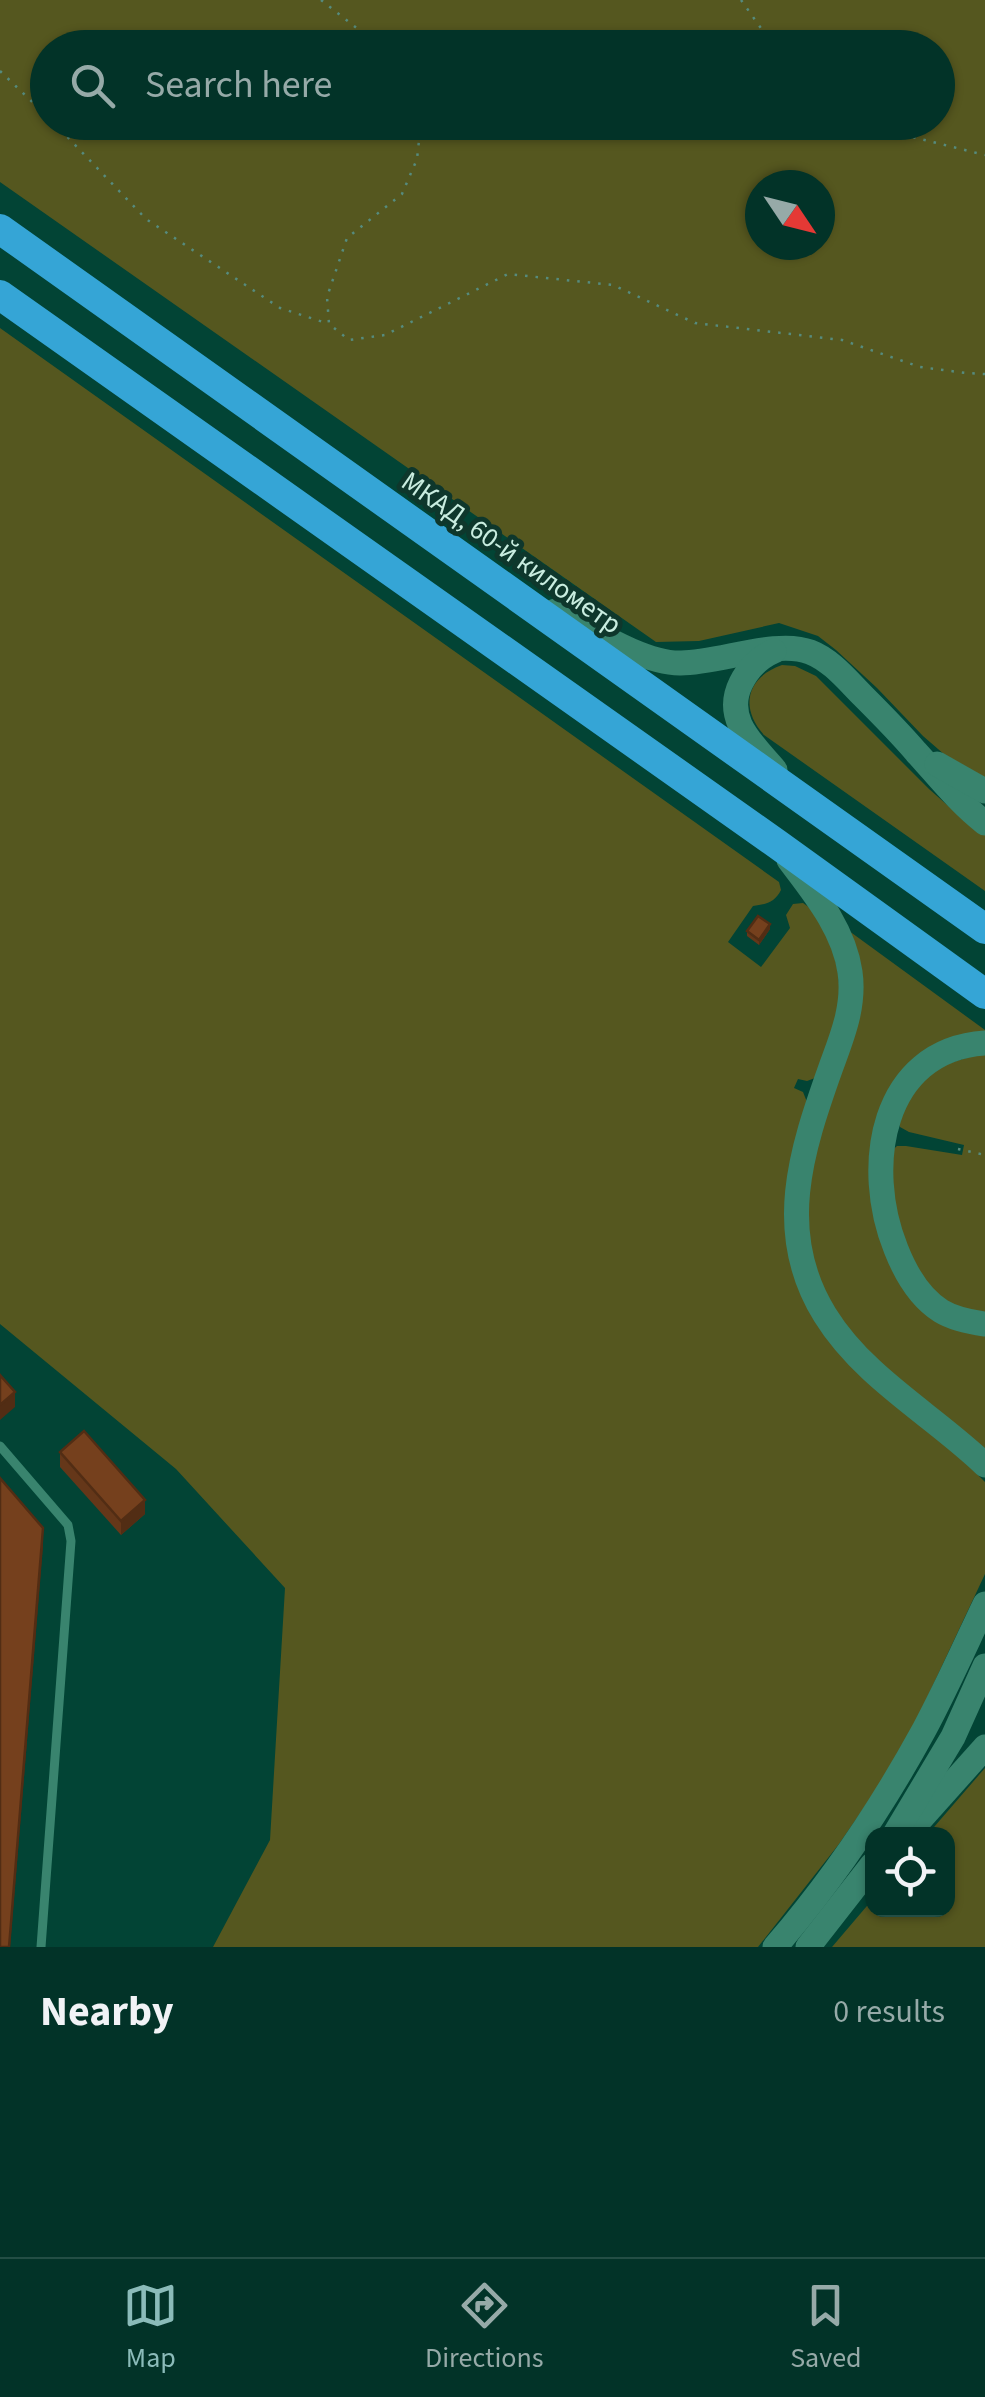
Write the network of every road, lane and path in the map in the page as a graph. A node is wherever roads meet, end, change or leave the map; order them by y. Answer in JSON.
{"nodes":[{"id":1,"x":321,"y":0,"type":"edge"},
{"id":2,"x":740,"y":0,"type":"edge"},
{"id":3,"x":359,"y":30,"type":"edge"},
{"id":4,"x":762,"y":30,"type":"edge"},
{"id":5,"x":0,"y":71,"type":"edge"},
{"id":6,"x":30,"y":100,"type":"edge"},
{"id":7,"x":70,"y":140,"type":"edge"},
{"id":8,"x":419,"y":140,"type":"edge"},
{"id":9,"x":925,"y":140,"type":"edge"},
{"id":10,"x":985,"y":155,"type":"edge"},
{"id":11,"x":0,"y":229,"type":"edge"},
{"id":12,"x":0,"y":295,"type":"edge"},
{"id":13,"x":329,"y":324,"type":"junction"},
{"id":14,"x":985,"y":374,"type":"edge"},
{"id":15,"x":498,"y":582,"type":"junction"},
{"id":16,"x":780,"y":648,"type":"junction"},
{"id":17,"x":909,"y":744,"type":"junction"},
{"id":18,"x":985,"y":790,"type":"edge"},
{"id":19,"x":795,"y":793,"type":"junction"},
{"id":20,"x":985,"y":823,"type":"edge"},
{"id":21,"x":777,"y":844,"type":"junction"},
{"id":22,"x":985,"y":929,"type":"edge"},
{"id":23,"x":985,"y":994,"type":"edge"},
{"id":24,"x":985,"y":1043,"type":"edge"},
{"id":25,"x":958,"y":1149,"type":"dead end"},
{"id":26,"x":985,"y":1155,"type":"edge"},
{"id":27,"x":985,"y":1324,"type":"edge"},
{"id":28,"x":0,"y":1446,"type":"edge"},
{"id":29,"x":985,"y":1465,"type":"edge"},
{"id":30,"x":985,"y":1604,"type":"edge"},
{"id":31,"x":985,"y":1666,"type":"edge"},
{"id":32,"x":985,"y":1747,"type":"edge"},
{"id":33,"x":899,"y":1827,"type":"edge"},
{"id":34,"x":912,"y":1827,"type":"edge"},
{"id":35,"x":865,"y":1877,"type":"edge"},
{"id":36,"x":41,"y":1947,"type":"edge"},
{"id":37,"x":774,"y":1947,"type":"edge"},
{"id":38,"x":808,"y":1947,"type":"edge"}],
"edges":[{"from":1,"to":3,"type":"path"},
{"from":2,"to":4,"type":"path"},
{"from":5,"to":6,"type":"path"},
{"from":7,"to":13,"type":"path"},
{"from":8,"to":13,"type":"path"},
{"from":9,"to":10,"type":"path"},
{"from":11,"to":15,"type":"highway","name":"МКАД, 60-й километр"},
{"from":12,"to":21,"type":"highway"},
{"from":13,"to":14,"type":"path"},
{"from":15,"to":16,"type":"main road"},
{"from":15,"to":19,"type":"highway","name":"МКАД, 60-й километр"},
{"from":16,"to":17,"type":"main road"},
{"from":16,"to":19,"type":"main road"},
{"from":17,"to":18,"type":"main road"},
{"from":17,"to":20,"type":"main road"},
{"from":19,"to":22,"type":"highway","name":"МКАД, 60-й километр"},
{"from":21,"to":23,"type":"highway"},
{"from":21,"to":29,"type":"main road"},
{"from":24,"to":27,"type":"main road"},
{"from":25,"to":26,"type":"path"},
{"from":28,"to":36,"type":"lane"},
{"from":30,"to":37,"type":"main road"},
{"from":31,"to":33,"type":"main road"},
{"from":32,"to":34,"type":"main road"},
{"from":35,"to":38,"type":"main road"}]}
